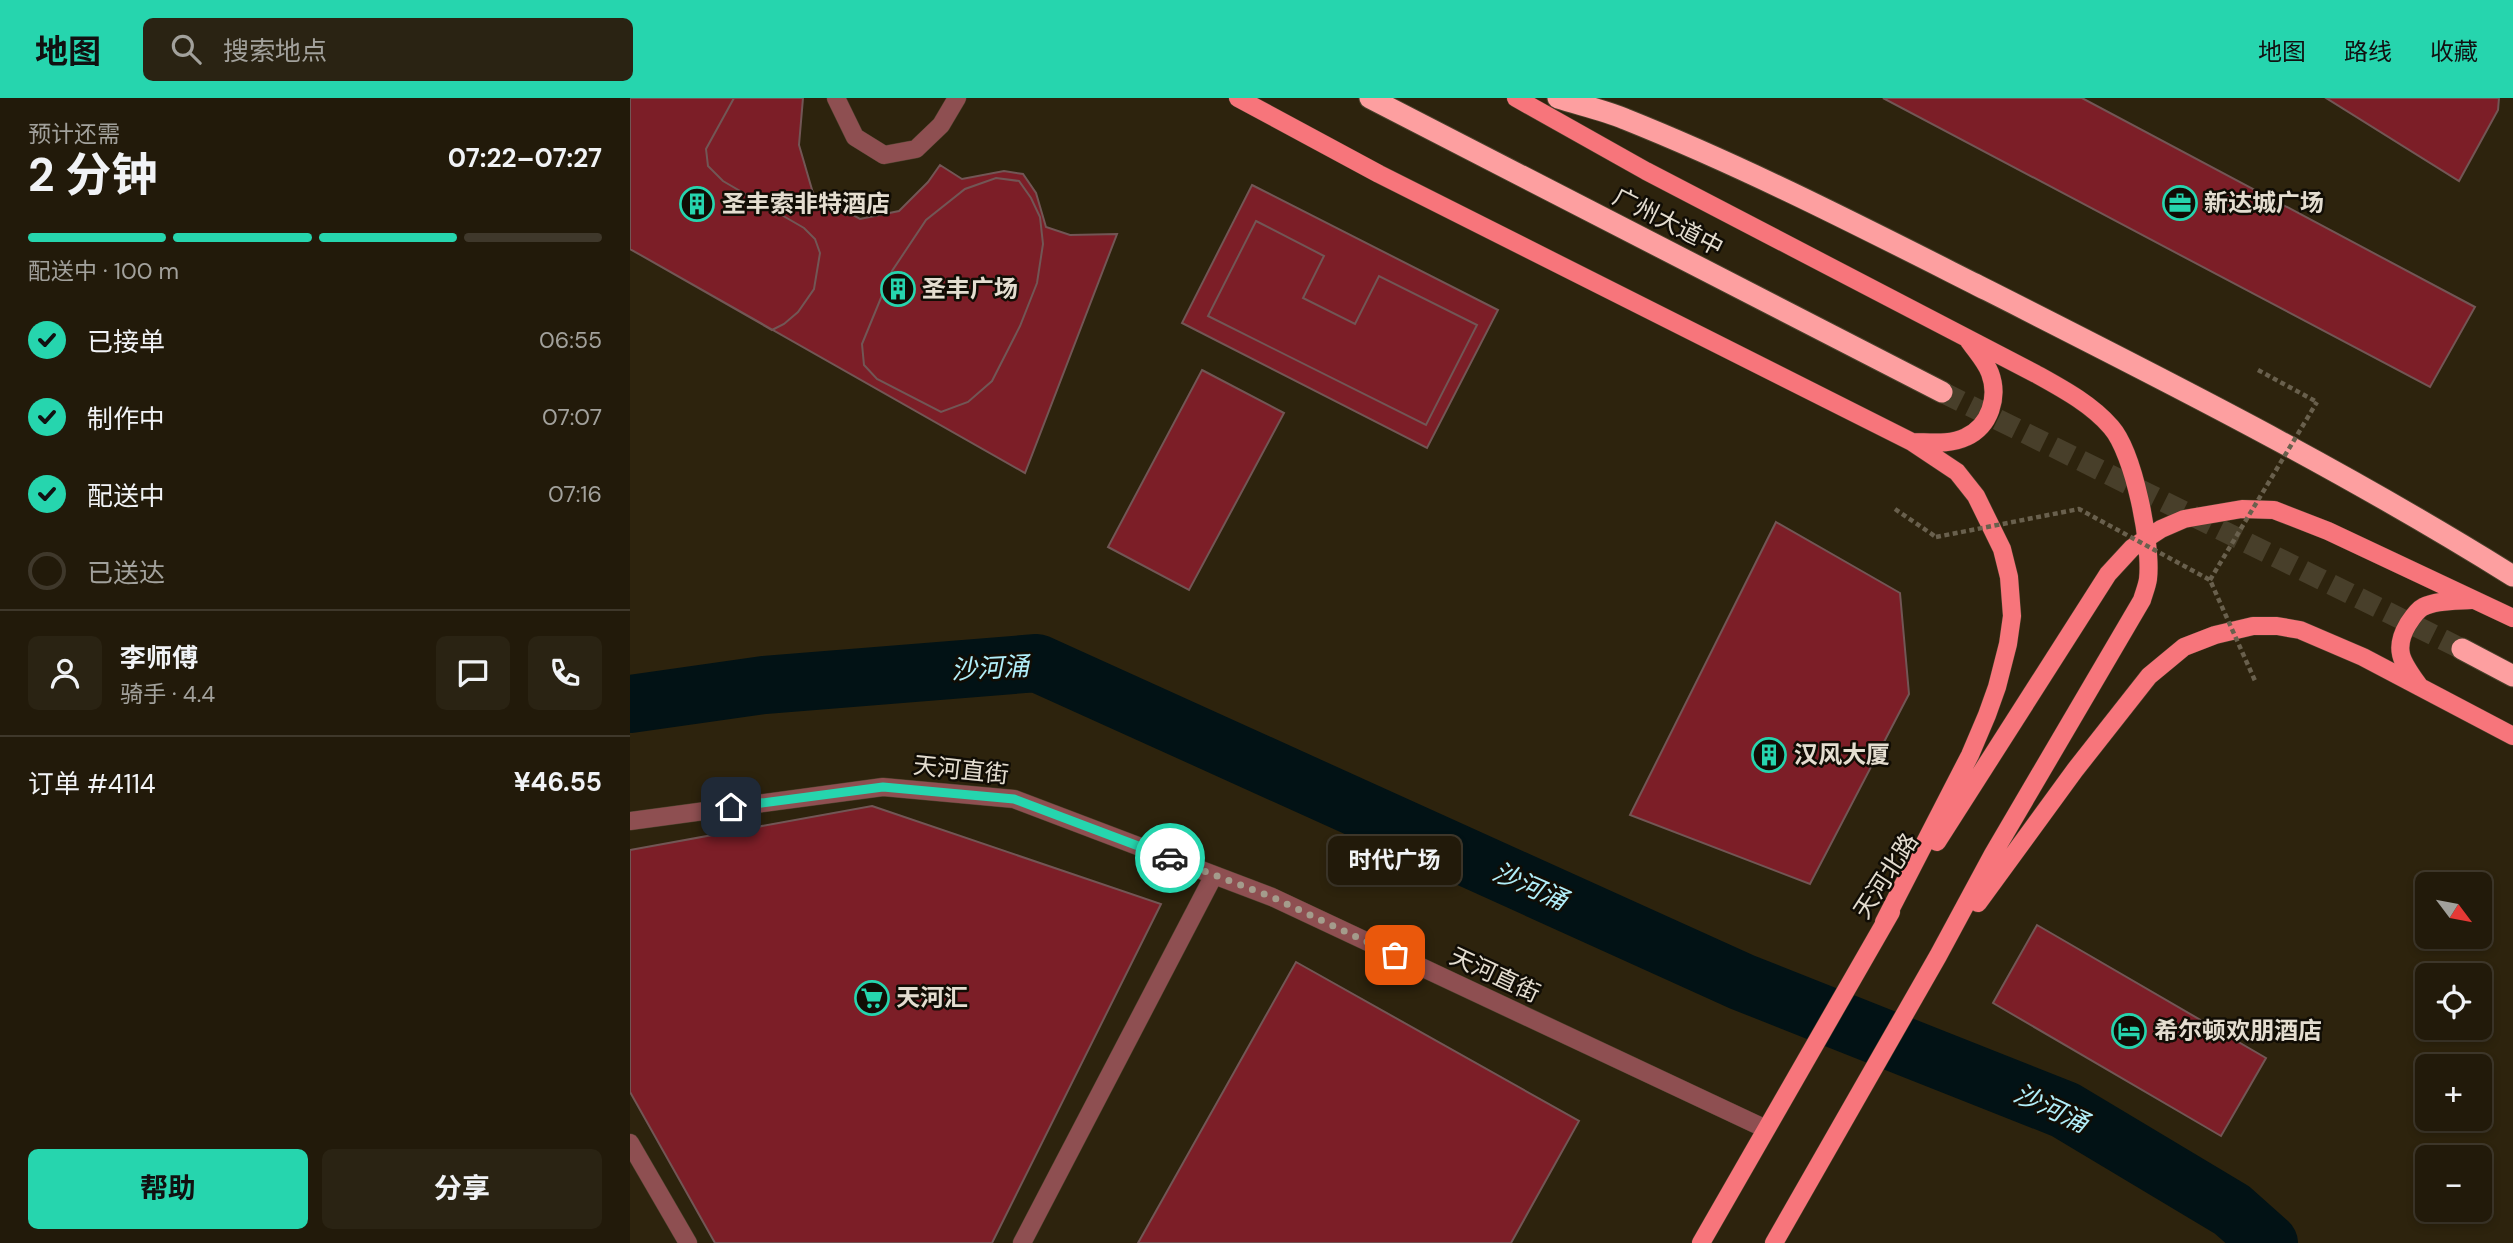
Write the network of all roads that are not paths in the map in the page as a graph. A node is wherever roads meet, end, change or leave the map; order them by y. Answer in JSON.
{"nodes":[{"id":1,"x":835,"y":98,"type":"edge"},
{"id":2,"x":957,"y":98,"type":"edge"},
{"id":3,"x":1238,"y":98,"type":"edge"},
{"id":4,"x":1370,"y":98,"type":"edge"},
{"id":5,"x":1516,"y":98,"type":"edge"},
{"id":6,"x":1558,"y":98,"type":"edge"},
{"id":7,"x":1967,"y":338,"type":"junction"},
{"id":8,"x":1942,"y":392,"type":"tunnel mouth"},
{"id":9,"x":1912,"y":442,"type":"junction"},
{"id":10,"x":2139,"y":543,"type":"junction"},
{"id":11,"x":2513,"y":576,"type":"edge"},
{"id":12,"x":2471,"y":600,"type":"junction"},
{"id":13,"x":2513,"y":618,"type":"edge"},
{"id":14,"x":2462,"y":649,"type":"tunnel mouth"},
{"id":15,"x":2513,"y":676,"type":"edge"},
{"id":16,"x":2421,"y":690,"type":"junction"},
{"id":17,"x":2513,"y":736,"type":"edge"},
{"id":18,"x":630,"y":821,"type":"edge"},
{"id":19,"x":1214,"y":875,"type":"junction"},
{"id":20,"x":1884,"y":922,"type":"junction"},
{"id":21,"x":1938,"y":956,"type":"junction"},
{"id":22,"x":1766,"y":1129,"type":"junction"},
{"id":23,"x":630,"y":1143,"type":"edge"},
{"id":24,"x":688,"y":1243,"type":"edge"},
{"id":25,"x":1022,"y":1243,"type":"edge"},
{"id":26,"x":1701,"y":1243,"type":"edge"},
{"id":27,"x":1774,"y":1243,"type":"edge"}],
"edges":[{"from":1,"to":2,"type":"street"},
{"from":3,"to":9,"type":"main road"},
{"from":4,"to":8,"type":"highway","name":"广州大道中"},
{"from":5,"to":7,"type":"main road"},
{"from":6,"to":11,"type":"highway"},
{"from":7,"to":9,"type":"main road"},
{"from":7,"to":10,"type":"main road"},
{"from":9,"to":20,"type":"main road"},
{"from":10,"to":12,"type":"main road"},
{"from":10,"to":20,"type":"main road","name":"天河北路"},
{"from":10,"to":21,"type":"main road"},
{"from":12,"to":13,"type":"main road"},
{"from":12,"to":16,"type":"main road"},
{"from":14,"to":15,"type":"highway"},
{"from":16,"to":17,"type":"main road"},
{"from":16,"to":21,"type":"main road"},
{"from":18,"to":19,"type":"street","name":"天河直街"},
{"from":19,"to":22,"type":"street","name":"天河直街"},
{"from":19,"to":25,"type":"street"},
{"from":20,"to":22,"type":"main road","name":"天河北路"},
{"from":21,"to":27,"type":"main road"},
{"from":22,"to":26,"type":"main road","name":"天河北路"},
{"from":23,"to":24,"type":"street"}]}
